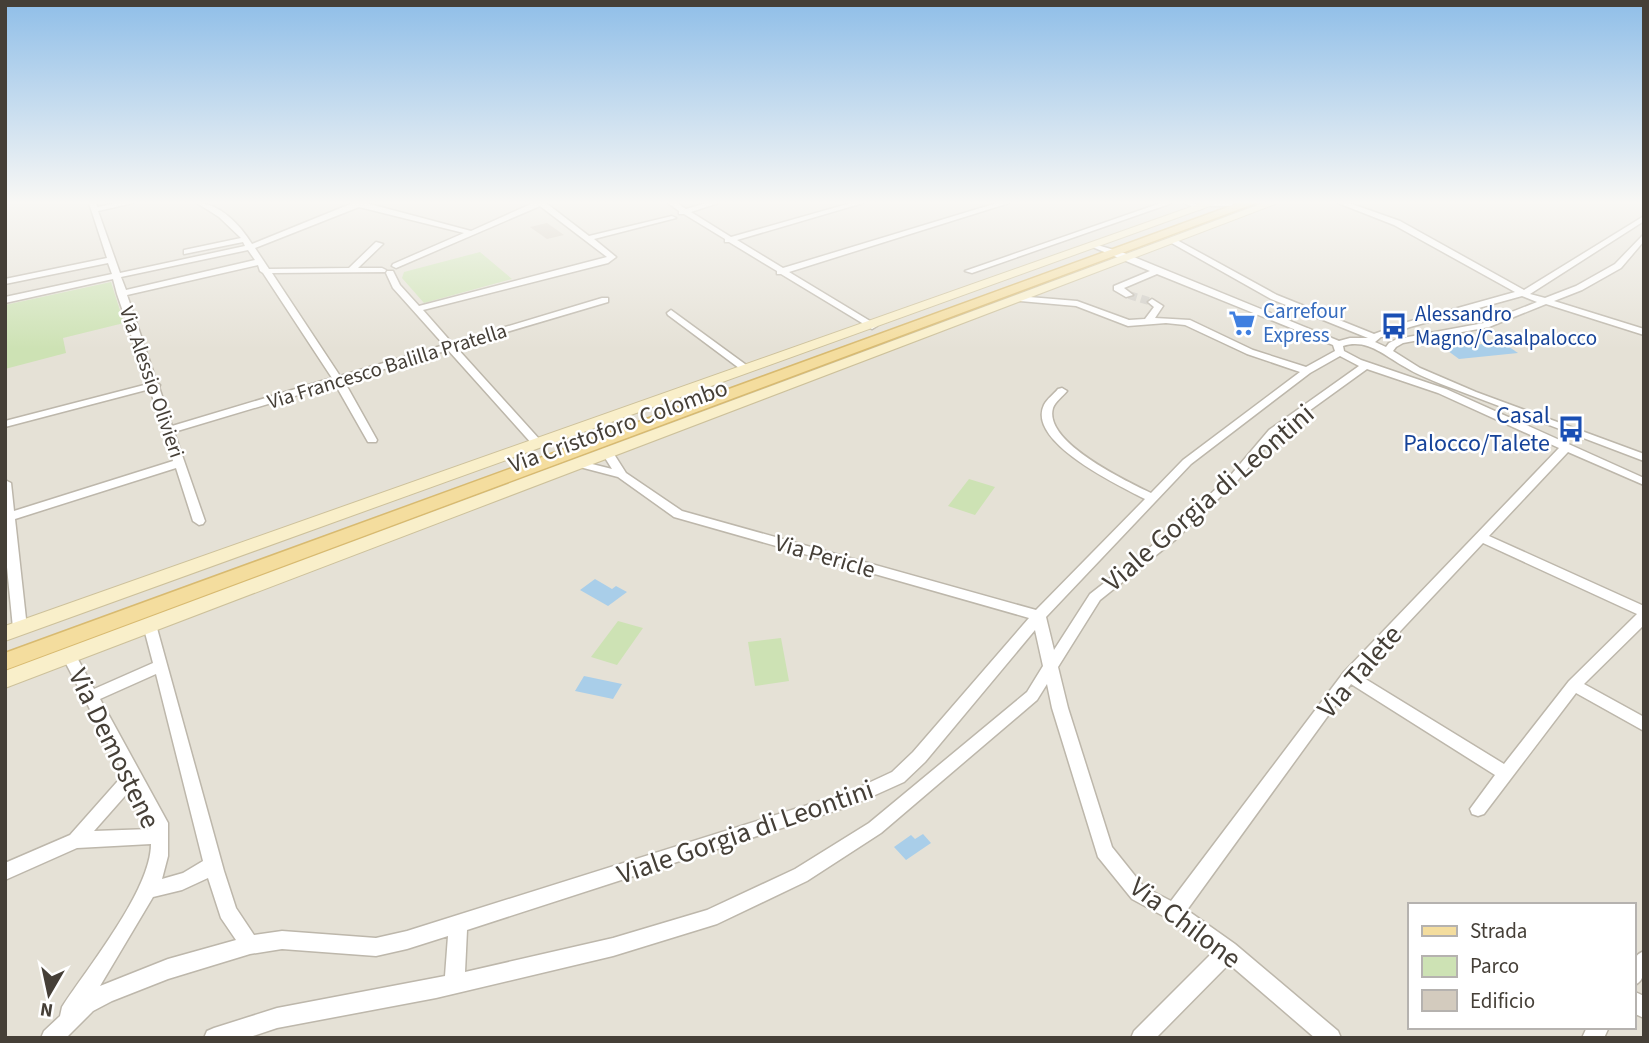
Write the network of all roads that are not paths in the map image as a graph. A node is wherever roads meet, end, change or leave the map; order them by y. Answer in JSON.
{"nodes":[{"id":1,"x":109,"y":252,"type":"edge"},
{"id":2,"x":201,"y":252,"type":"edge"},
{"id":3,"x":253,"y":252,"type":"edge"},
{"id":4,"x":371,"y":252,"type":"edge"},
{"id":5,"x":430,"y":252,"type":"edge"},
{"id":6,"x":608,"y":252,"type":"edge"},
{"id":7,"x":747,"y":252,"type":"edge"},
{"id":8,"x":847,"y":252,"type":"edge"},
{"id":9,"x":1026,"y":252,"type":"edge"},
{"id":10,"x":1117,"y":252,"type":"edge"},
{"id":11,"x":1118,"y":252,"type":"edge"},
{"id":12,"x":1120,"y":252,"type":"edge"},
{"id":13,"x":1191,"y":252,"type":"edge"},
{"id":14,"x":1448,"y":252,"type":"edge"},
{"id":15,"x":1591,"y":252,"type":"edge"},
{"id":16,"x":1631,"y":252,"type":"edge"},
{"id":17,"x":1114,"y":253,"type":"junction"},
{"id":18,"x":262,"y":266,"type":"junction"},
{"id":19,"x":981,"y":267,"type":"junction"},
{"id":20,"x":114,"y":268,"type":"junction"},
{"id":21,"x":351,"y":270,"type":"junction"},
{"id":22,"x":389,"y":270,"type":"junction"},
{"id":23,"x":1160,"y":270,"type":"junction"},
{"id":24,"x":969,"y":271,"type":"dead end"},
{"id":25,"x":780,"y":272,"type":"junction"},
{"id":26,"x":1003,"y":279,"type":"junction"},
{"id":27,"x":5,"y":282,"type":"edge"},
{"id":28,"x":121,"y":294,"type":"junction"},
{"id":29,"x":1524,"y":294,"type":"junction"},
{"id":30,"x":1129,"y":295,"type":"dead end"},
{"id":31,"x":1020,"y":298,"type":"junction"},
{"id":32,"x":5,"y":300,"type":"edge"},
{"id":33,"x":605,"y":300,"type":"dead end"},
{"id":34,"x":1152,"y":302,"type":"dead end"},
{"id":35,"x":1544,"y":302,"type":"junction"},
{"id":36,"x":418,"y":309,"type":"junction"},
{"id":37,"x":953,"y":313,"type":"junction"},
{"id":38,"x":981,"y":313,"type":"junction"},
{"id":39,"x":671,"y":317,"type":"dead end"},
{"id":40,"x":1148,"y":321,"type":"junction"},
{"id":41,"x":872,"y":326,"type":"junction"},
{"id":42,"x":1644,"y":332,"type":"edge"},
{"id":43,"x":1371,"y":340,"type":"junction"},
{"id":44,"x":454,"y":347,"type":"junction"},
{"id":45,"x":1340,"y":348,"type":"junction"},
{"id":46,"x":1394,"y":355,"type":"junction"},
{"id":47,"x":1371,"y":366,"type":"junction"},
{"id":48,"x":746,"y":369,"type":"junction"},
{"id":49,"x":1307,"y":372,"type":"junction"},
{"id":50,"x":338,"y":380,"type":"junction"},
{"id":51,"x":155,"y":385,"type":"junction"},
{"id":52,"x":1062,"y":391,"type":"dead end"},
{"id":53,"x":5,"y":424,"type":"edge"},
{"id":54,"x":169,"y":430,"type":"junction"},
{"id":55,"x":372,"y":440,"type":"dead end"},
{"id":56,"x":537,"y":443,"type":"junction"},
{"id":57,"x":1566,"y":447,"type":"junction"},
{"id":58,"x":608,"y":453,"type":"junction"},
{"id":59,"x":1644,"y":458,"type":"edge"},
{"id":60,"x":180,"y":463,"type":"junction"},
{"id":61,"x":580,"y":464,"type":"junction"},
{"id":62,"x":622,"y":475,"type":"junction"},
{"id":63,"x":5,"y":482,"type":"edge"},
{"id":64,"x":1644,"y":482,"type":"edge"},
{"id":65,"x":1152,"y":498,"type":"junction"},
{"id":66,"x":9,"y":517,"type":"junction"},
{"id":67,"x":199,"y":521,"type":"dead end"},
{"id":68,"x":1481,"y":537,"type":"junction"},
{"id":69,"x":1644,"y":614,"type":"edge"},
{"id":70,"x":1039,"y":615,"type":"junction"},
{"id":71,"x":150,"y":625,"type":"junction"},
{"id":72,"x":13,"y":631,"type":"edge"},
{"id":73,"x":5,"y":649,"type":"edge"},
{"id":74,"x":69,"y":656,"type":"junction"},
{"id":75,"x":5,"y":662,"type":"edge"},
{"id":76,"x":160,"y":665,"type":"junction"},
{"id":77,"x":1052,"y":666,"type":"junction"},
{"id":78,"x":1349,"y":676,"type":"junction"},
{"id":79,"x":5,"y":680,"type":"edge"},
{"id":80,"x":1574,"y":685,"type":"junction"},
{"id":81,"x":92,"y":697,"type":"junction"},
{"id":82,"x":1644,"y":726,"type":"edge"},
{"id":83,"x":1505,"y":773,"type":"junction"},
{"id":84,"x":133,"y":775,"type":"junction"},
{"id":85,"x":1478,"y":809,"type":"dead end"},
{"id":86,"x":159,"y":836,"type":"junction"},
{"id":87,"x":76,"y":840,"type":"junction"},
{"id":88,"x":213,"y":864,"type":"junction"},
{"id":89,"x":5,"y":872,"type":"edge"},
{"id":90,"x":147,"y":890,"type":"junction"},
{"id":91,"x":1174,"y":912,"type":"junction"},
{"id":92,"x":458,"y":922,"type":"junction"},
{"id":93,"x":250,"y":945,"type":"junction"},
{"id":94,"x":1228,"y":951,"type":"junction"},
{"id":95,"x":454,"y":984,"type":"junction"},
{"id":96,"x":62,"y":1023,"type":"junction"},
{"id":97,"x":51,"y":1038,"type":"edge"},
{"id":98,"x":214,"y":1038,"type":"edge"},
{"id":99,"x":1141,"y":1038,"type":"edge"},
{"id":100,"x":1331,"y":1038,"type":"edge"}],
"edges":[{"from":1,"to":20,"type":"street","name":"Via Alessio Olivieri"},
{"from":2,"to":20,"type":"street"},
{"from":3,"to":18,"type":"street"},
{"from":4,"to":21,"type":"street"},
{"from":5,"to":22,"type":"street"},
{"from":6,"to":36,"type":"street"},
{"from":7,"to":25,"type":"street"},
{"from":8,"to":25,"type":"street"},
{"from":9,"to":19,"type":"street"},
{"from":10,"to":17,"type":"main road","name":"Via Cristoforo Colombo"},
{"from":11,"to":17,"type":"main road","name":"Via Cristoforo Colombo"},
{"from":12,"to":17,"type":"street","name":"Via Cristoforo Colombo"},
{"from":13,"to":43,"type":"street"},
{"from":14,"to":29,"type":"street"},
{"from":15,"to":29,"type":"street"},
{"from":16,"to":35,"type":"street"},
{"from":17,"to":23,"type":"street"},
{"from":17,"to":26,"type":"street","name":"Via Cristoforo Colombo"},
{"from":17,"to":31,"type":"street","name":"Via Cristoforo Colombo"},
{"from":17,"to":37,"type":"main road","name":"Via Cristoforo Colombo"},
{"from":17,"to":73,"type":"main road","name":"Via Cristoforo Colombo"},
{"from":18,"to":21,"type":"street"},
{"from":18,"to":28,"type":"street"},
{"from":18,"to":50,"type":"street"},
{"from":19,"to":24,"type":"street"},
{"from":19,"to":26,"type":"street"},
{"from":20,"to":27,"type":"street"},
{"from":20,"to":28,"type":"street","name":"Via Alessio Olivieri"},
{"from":20,"to":32,"type":"street"},
{"from":21,"to":22,"type":"street"},
{"from":22,"to":36,"type":"street"},
{"from":23,"to":30,"type":"street"},
{"from":23,"to":45,"type":"street"},
{"from":25,"to":41,"type":"street"},
{"from":26,"to":41,"type":"street","name":"Via Cristoforo Colombo"},
{"from":28,"to":51,"type":"street","name":"Via Alessio Olivieri"},
{"from":29,"to":35,"type":"street"},
{"from":29,"to":43,"type":"street"},
{"from":31,"to":38,"type":"street","name":"Via Cristoforo Colombo"},
{"from":31,"to":40,"type":"street"},
{"from":33,"to":44,"type":"street","name":"Via Francesco Balilla Pratella"},
{"from":34,"to":40,"type":"street"},
{"from":35,"to":42,"type":"street"},
{"from":35,"to":46,"type":"street"},
{"from":36,"to":44,"type":"street"},
{"from":37,"to":38,"type":"street","name":"Via Cristoforo Colombo"},
{"from":37,"to":75,"type":"main road","name":"Via Cristoforo Colombo"},
{"from":38,"to":58,"type":"street","name":"Via Cristoforo Colombo"},
{"from":39,"to":48,"type":"street"},
{"from":40,"to":49,"type":"street"},
{"from":41,"to":48,"type":"street","name":"Via Cristoforo Colombo"},
{"from":43,"to":45,"type":"street"},
{"from":43,"to":46,"type":"street"},
{"from":44,"to":50,"type":"street","name":"Via Francesco Balilla Pratella"},
{"from":44,"to":56,"type":"street"},
{"from":45,"to":47,"type":"street"},
{"from":45,"to":49,"type":"street","name":"Viale Gorgia di Leontini"},
{"from":46,"to":47,"type":"street"},
{"from":46,"to":59,"type":"street"},
{"from":47,"to":57,"type":"street"},
{"from":47,"to":77,"type":"street","name":"Viale Gorgia di Leontini"},
{"from":48,"to":56,"type":"street","name":"Via Cristoforo Colombo"},
{"from":49,"to":65,"type":"street","name":"Viale Gorgia di Leontini"},
{"from":50,"to":54,"type":"street","name":"Via Francesco Balilla Pratella"},
{"from":50,"to":55,"type":"street"},
{"from":51,"to":53,"type":"street"},
{"from":51,"to":54,"type":"street","name":"Via Alessio Olivieri"},
{"from":52,"to":65,"type":"street"},
{"from":54,"to":60,"type":"street","name":"Via Alessio Olivieri"},
{"from":56,"to":72,"type":"street","name":"Via Cristoforo Colombo"},
{"from":57,"to":64,"type":"street"},
{"from":57,"to":68,"type":"street","name":"Via Talete"},
{"from":58,"to":61,"type":"street","name":"Via Cristoforo Colombo"},
{"from":58,"to":62,"type":"street","name":"Via Pericle"},
{"from":60,"to":66,"type":"street"},
{"from":60,"to":67,"type":"street","name":"Via Alessio Olivieri"},
{"from":61,"to":62,"type":"street","name":"Via Pericle"},
{"from":61,"to":71,"type":"street","name":"Via Cristoforo Colombo"},
{"from":62,"to":70,"type":"street","name":"Via Pericle"},
{"from":63,"to":66,"type":"street"},
{"from":65,"to":70,"type":"street","name":"Viale Gorgia di Leontini"},
{"from":66,"to":72,"type":"street"},
{"from":68,"to":69,"type":"street"},
{"from":68,"to":78,"type":"street","name":"Via Talete"},
{"from":69,"to":80,"type":"street"},
{"from":70,"to":77,"type":"street","name":"Via Chilone"},
{"from":70,"to":92,"type":"street","name":"Viale Gorgia di Leontini"},
{"from":71,"to":74,"type":"street","name":"Via Cristoforo Colombo"},
{"from":71,"to":76,"type":"street","name":"Via Demostene"},
{"from":74,"to":79,"type":"street","name":"Via Cristoforo Colombo"},
{"from":74,"to":81,"type":"street","name":"Via Demostene"},
{"from":76,"to":81,"type":"street"},
{"from":76,"to":88,"type":"street","name":"Via Demostene"},
{"from":77,"to":91,"type":"street","name":"Via Chilone"},
{"from":77,"to":95,"type":"street","name":"Viale Gorgia di Leontini"},
{"from":78,"to":83,"type":"street"},
{"from":78,"to":91,"type":"street","name":"Via Talete"},
{"from":80,"to":82,"type":"street"},
{"from":80,"to":83,"type":"street"},
{"from":81,"to":84,"type":"street","name":"Via Demostene"},
{"from":83,"to":85,"type":"street"},
{"from":84,"to":86,"type":"street","name":"Via Demostene"},
{"from":84,"to":87,"type":"street"},
{"from":86,"to":87,"type":"street"},
{"from":86,"to":90,"type":"street","name":"Via Demostene"},
{"from":87,"to":89,"type":"street"},
{"from":88,"to":90,"type":"street"},
{"from":88,"to":93,"type":"street","name":"Via Demostene"},
{"from":90,"to":96,"type":"street","name":"Via Demostene"},
{"from":91,"to":94,"type":"street","name":"Via Chilone"},
{"from":92,"to":93,"type":"street","name":"Viale Gorgia di Leontini"},
{"from":92,"to":95,"type":"street"},
{"from":93,"to":96,"type":"street","name":"Viale Gorgia di Leontini"},
{"from":94,"to":99,"type":"street"},
{"from":94,"to":100,"type":"street","name":"Via Chilone"},
{"from":95,"to":98,"type":"street","name":"Viale Gorgia di Leontini"},
{"from":96,"to":97,"type":"street","name":"Viale Gorgia di Leontini"}]}
